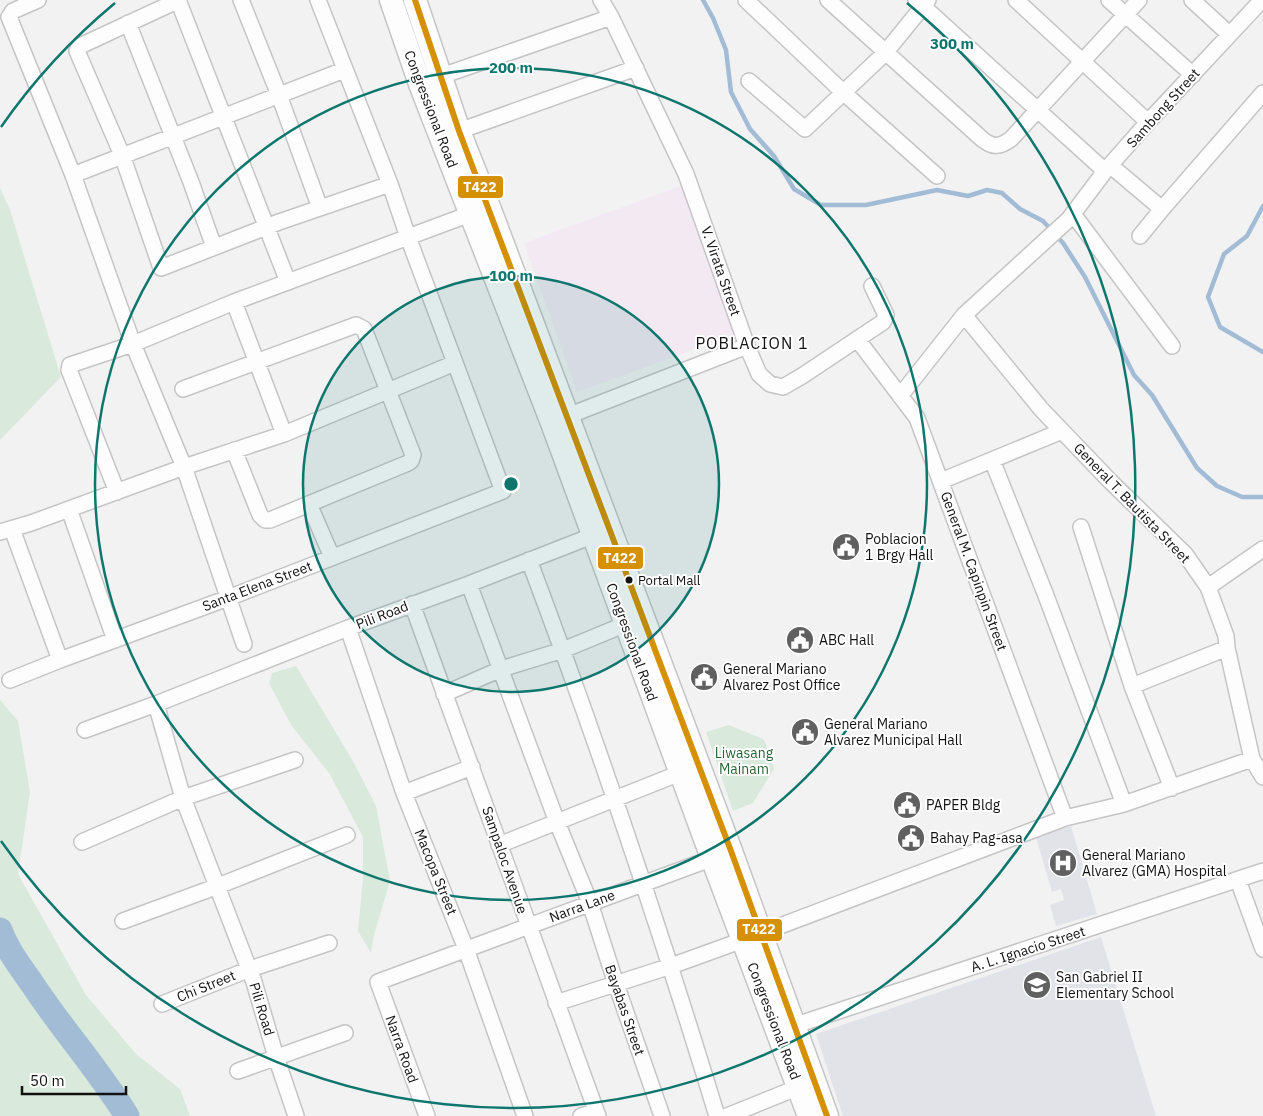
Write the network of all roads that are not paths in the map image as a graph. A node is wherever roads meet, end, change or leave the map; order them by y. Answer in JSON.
{"nodes":[{"id":1,"x":38,"y":0,"type":"edge"},
{"id":2,"x":179,"y":0,"type":"edge"},
{"id":3,"x":240,"y":0,"type":"edge"},
{"id":4,"x":318,"y":0,"type":"edge"},
{"id":5,"x":391,"y":0,"type":"edge"},
{"id":6,"x":415,"y":0,"type":"edge"},
{"id":7,"x":601,"y":0,"type":"edge"},
{"id":8,"x":746,"y":0,"type":"edge"},
{"id":9,"x":828,"y":0,"type":"edge"},
{"id":10,"x":1016,"y":0,"type":"edge"},
{"id":11,"x":1109,"y":0,"type":"edge"},
{"id":12,"x":1139,"y":0,"type":"edge"},
{"id":13,"x":1192,"y":0,"type":"edge"},
{"id":14,"x":1262,"y":0,"type":"edge"},
{"id":15,"x":922,"y":2,"type":"edge"},
{"id":16,"x":1126,"y":15,"type":"junction"},
{"id":17,"x":611,"y":16,"type":"junction"},
{"id":18,"x":128,"y":23,"type":"junction"},
{"id":19,"x":1230,"y":34,"type":"junction"},
{"id":20,"x":884,"y":53,"type":"junction"},
{"id":21,"x":1084,"y":62,"type":"junction"},
{"id":22,"x":636,"y":68,"type":"junction"},
{"id":23,"x":344,"y":70,"type":"junction"},
{"id":24,"x":1193,"y":75,"type":"junction"},
{"id":25,"x":431,"y":80,"type":"junction"},
{"id":26,"x":749,"y":81,"type":"dead end"},
{"id":27,"x":1263,"y":92,"type":"edge"},
{"id":28,"x":844,"y":93,"type":"junction"},
{"id":29,"x":279,"y":95,"type":"junction"},
{"id":30,"x":1038,"y":110,"type":"junction"},
{"id":31,"x":224,"y":116,"type":"junction"},
{"id":32,"x":1148,"y":122,"type":"junction"},
{"id":33,"x":459,"y":131,"type":"junction"},
{"id":34,"x":172,"y":136,"type":"junction"},
{"id":35,"x":122,"y":155,"type":"junction"},
{"id":36,"x":1108,"y":168,"type":"junction"},
{"id":37,"x":73,"y":174,"type":"junction"},
{"id":38,"x":937,"y":176,"type":"dead end"},
{"id":39,"x":390,"y":184,"type":"junction"},
{"id":40,"x":320,"y":208,"type":"junction"},
{"id":41,"x":1162,"y":208,"type":"junction"},
{"id":42,"x":480,"y":210,"type":"junction"},
{"id":43,"x":1071,"y":217,"type":"junction"},
{"id":44,"x":266,"y":227,"type":"junction"},
{"id":45,"x":1140,"y":236,"type":"dead end"},
{"id":46,"x":408,"y":237,"type":"junction"},
{"id":47,"x":214,"y":247,"type":"junction"},
{"id":48,"x":288,"y":282,"type":"junction"},
{"id":49,"x":872,"y":286,"type":"dead end"},
{"id":50,"x":234,"y":302,"type":"junction"},
{"id":51,"x":964,"y":315,"type":"junction"},
{"id":52,"x":856,"y":339,"type":"junction"},
{"id":53,"x":133,"y":344,"type":"junction"},
{"id":54,"x":747,"y":346,"type":"junction"},
{"id":55,"x":1172,"y":346,"type":"dead end"},
{"id":56,"x":257,"y":362,"type":"junction"},
{"id":57,"x":455,"y":363,"type":"junction"},
{"id":58,"x":183,"y":389,"type":"dead end"},
{"id":59,"x":388,"y":391,"type":"junction"},
{"id":60,"x":900,"y":396,"type":"junction"},
{"id":61,"x":560,"y":419,"type":"junction"},
{"id":62,"x":1062,"y":431,"type":"junction"},
{"id":63,"x":284,"y":434,"type":"junction"},
{"id":64,"x":234,"y":450,"type":"junction"},
{"id":65,"x":992,"y":460,"type":"junction"},
{"id":66,"x":184,"y":467,"type":"junction"},
{"id":67,"x":941,"y":480,"type":"junction"},
{"id":68,"x":117,"y":492,"type":"junction"},
{"id":69,"x":309,"y":504,"type":"junction"},
{"id":70,"x":69,"y":509,"type":"junction"},
{"id":71,"x":1080,"y":527,"type":"dead end"},
{"id":72,"x":6,"y":530,"type":"edge"},
{"id":73,"x":601,"y":532,"type":"junction"},
{"id":74,"x":1263,"y":549,"type":"edge"},
{"id":75,"x":332,"y":558,"type":"junction"},
{"id":76,"x":529,"y":560,"type":"junction"},
{"id":77,"x":469,"y":584,"type":"junction"},
{"id":78,"x":1208,"y":587,"type":"junction"},
{"id":79,"x":228,"y":598,"type":"junction"},
{"id":80,"x":412,"y":604,"type":"junction"},
{"id":81,"x":626,"y":624,"type":"junction"},
{"id":82,"x":348,"y":628,"type":"junction"},
{"id":83,"x":115,"y":640,"type":"junction"},
{"id":84,"x":244,"y":644,"type":"dead end"},
{"id":85,"x":1227,"y":648,"type":"junction"},
{"id":86,"x":563,"y":650,"type":"junction"},
{"id":87,"x":60,"y":660,"type":"junction"},
{"id":88,"x":501,"y":670,"type":"junction"},
{"id":89,"x":654,"y":673,"type":"junction"},
{"id":90,"x":10,"y":680,"type":"dead end"},
{"id":91,"x":1132,"y":686,"type":"junction"},
{"id":92,"x":444,"y":694,"type":"junction"},
{"id":93,"x":156,"y":704,"type":"junction"},
{"id":94,"x":85,"y":730,"type":"dead end"},
{"id":95,"x":1252,"y":759,"type":"junction"},
{"id":96,"x":295,"y":760,"type":"dead end"},
{"id":97,"x":472,"y":767,"type":"junction"},
{"id":98,"x":680,"y":772,"type":"junction"},
{"id":99,"x":1263,"y":776,"type":"edge"},
{"id":100,"x":1172,"y":788,"type":"junction"},
{"id":101,"x":404,"y":792,"type":"junction"},
{"id":102,"x":183,"y":798,"type":"junction"},
{"id":103,"x":614,"y":799,"type":"junction"},
{"id":104,"x":1124,"y":804,"type":"junction"},
{"id":105,"x":1064,"y":818,"type":"junction"},
{"id":106,"x":557,"y":822,"type":"junction"},
{"id":107,"x":347,"y":835,"type":"dead end"},
{"id":108,"x":82,"y":842,"type":"dead end"},
{"id":109,"x":499,"y":845,"type":"junction"},
{"id":110,"x":721,"y":854,"type":"junction"},
{"id":111,"x":1263,"y":871,"type":"edge"},
{"id":112,"x":1238,"y":880,"type":"junction"},
{"id":113,"x":643,"y":884,"type":"junction"},
{"id":114,"x":218,"y":886,"type":"junction"},
{"id":115,"x":590,"y":903,"type":"junction"},
{"id":116,"x":123,"y":921,"type":"dead end"},
{"id":117,"x":528,"y":926,"type":"junction"},
{"id":118,"x":751,"y":936,"type":"junction"},
{"id":119,"x":329,"y":943,"type":"dead end"},
{"id":120,"x":466,"y":949,"type":"junction"},
{"id":121,"x":1263,"y":949,"type":"edge"},
{"id":122,"x":671,"y":966,"type":"junction"},
{"id":123,"x":250,"y":969,"type":"junction"},
{"id":124,"x":378,"y":982,"type":"joint"},
{"id":125,"x":616,"y":984,"type":"junction"},
{"id":126,"x":556,"y":1003,"type":"junction"},
{"id":127,"x":162,"y":1004,"type":"dead end"},
{"id":128,"x":786,"y":1029,"type":"junction"},
{"id":129,"x":345,"y":1033,"type":"dead end"},
{"id":130,"x":276,"y":1057,"type":"junction"},
{"id":131,"x":238,"y":1071,"type":"dead end"},
{"id":132,"x":799,"y":1087,"type":"junction"},
{"id":133,"x":597,"y":1114,"type":"edge"},
{"id":134,"x":296,"y":1116,"type":"edge"},
{"id":135,"x":427,"y":1116,"type":"edge"},
{"id":136,"x":525,"y":1116,"type":"edge"},
{"id":137,"x":581,"y":1116,"type":"edge"},
{"id":138,"x":662,"y":1116,"type":"edge"},
{"id":139,"x":717,"y":1116,"type":"edge"},
{"id":140,"x":726,"y":1116,"type":"edge"},
{"id":141,"x":809,"y":1116,"type":"edge"},
{"id":142,"x":827,"y":1116,"type":"edge"}],
"edges":[{"from":1,"to":37,"type":"street"},
{"from":2,"to":18,"type":"street"},
{"from":2,"to":31,"type":"street"},
{"from":3,"to":29,"type":"street"},
{"from":4,"to":23,"type":"street"},
{"from":5,"to":25,"type":"main road","name":"Congressional Road"},
{"from":6,"to":25,"type":"main road","name":"Congressional Road"},
{"from":7,"to":17,"type":"street","name":"V. Virata Street"},
{"from":8,"to":28,"type":"street"},
{"from":9,"to":20,"type":"street"},
{"from":10,"to":21,"type":"street"},
{"from":11,"to":16,"type":"street"},
{"from":12,"to":16,"type":"street"},
{"from":13,"to":19,"type":"street"},
{"from":14,"to":19,"type":"street","name":"Sambong Street"},
{"from":15,"to":20,"type":"street"},
{"from":15,"to":30,"type":"street"},
{"from":16,"to":21,"type":"street"},
{"from":16,"to":24,"type":"street"},
{"from":17,"to":22,"type":"street","name":"V. Virata Street"},
{"from":17,"to":25,"type":"street"},
{"from":18,"to":34,"type":"street"},
{"from":18,"to":35,"type":"street"},
{"from":19,"to":24,"type":"street","name":"Sambong Street"},
{"from":20,"to":28,"type":"street"},
{"from":20,"to":30,"type":"street"},
{"from":21,"to":30,"type":"street"},
{"from":21,"to":32,"type":"street"},
{"from":22,"to":33,"type":"street"},
{"from":22,"to":54,"type":"street","name":"V. Virata Street"},
{"from":23,"to":29,"type":"street"},
{"from":23,"to":39,"type":"street"},
{"from":24,"to":32,"type":"street","name":"Sambong Street"},
{"from":25,"to":33,"type":"main road","name":"Congressional Road"},
{"from":25,"to":42,"type":"main road","name":"Congressional Road"},
{"from":26,"to":28,"type":"street"},
{"from":27,"to":41,"type":"street"},
{"from":28,"to":38,"type":"street"},
{"from":29,"to":31,"type":"street"},
{"from":29,"to":40,"type":"street"},
{"from":30,"to":36,"type":"street"},
{"from":31,"to":34,"type":"street"},
{"from":31,"to":44,"type":"street"},
{"from":32,"to":36,"type":"street","name":"Sambong Street"},
{"from":33,"to":42,"type":"main road","name":"Congressional Road"},
{"from":34,"to":35,"type":"street"},
{"from":34,"to":47,"type":"street"},
{"from":35,"to":37,"type":"street"},
{"from":35,"to":47,"type":"street"},
{"from":36,"to":41,"type":"street"},
{"from":36,"to":43,"type":"street","name":"Sambong Street"},
{"from":37,"to":53,"type":"street"},
{"from":39,"to":40,"type":"street"},
{"from":39,"to":46,"type":"street"},
{"from":40,"to":44,"type":"street"},
{"from":41,"to":45,"type":"street"},
{"from":42,"to":46,"type":"street"},
{"from":42,"to":61,"type":"main road","name":"Congressional Road"},
{"from":43,"to":51,"type":"street","name":"Sambong Street"},
{"from":43,"to":55,"type":"street"},
{"from":44,"to":47,"type":"street"},
{"from":44,"to":48,"type":"street"},
{"from":46,"to":48,"type":"street"},
{"from":46,"to":57,"type":"street"},
{"from":48,"to":50,"type":"street"},
{"from":49,"to":52,"type":"street","name":"V. Virata Street"},
{"from":50,"to":53,"type":"street"},
{"from":50,"to":56,"type":"street"},
{"from":51,"to":60,"type":"street","name":"Sambong Street"},
{"from":51,"to":62,"type":"street","name":"General T. Bautista Street"},
{"from":52,"to":54,"type":"street","name":"V. Virata Street"},
{"from":52,"to":60,"type":"street","name":"General M. Capinpin Street"},
{"from":53,"to":66,"type":"street"},
{"from":53,"to":68,"type":"street"},
{"from":54,"to":61,"type":"street"},
{"from":56,"to":58,"type":"street"},
{"from":56,"to":59,"type":"street"},
{"from":56,"to":63,"type":"street"},
{"from":57,"to":59,"type":"street"},
{"from":57,"to":75,"type":"street","name":"Santa Elena Street"},
{"from":59,"to":63,"type":"street"},
{"from":59,"to":69,"type":"street"},
{"from":60,"to":67,"type":"street","name":"General M. Capinpin Street"},
{"from":61,"to":73,"type":"main road","name":"Congressional Road"},
{"from":62,"to":65,"type":"street"},
{"from":62,"to":78,"type":"street","name":"General T. Bautista Street"},
{"from":63,"to":64,"type":"street"},
{"from":64,"to":66,"type":"street"},
{"from":64,"to":69,"type":"street"},
{"from":65,"to":67,"type":"street"},
{"from":65,"to":104,"type":"street"},
{"from":66,"to":68,"type":"street"},
{"from":66,"to":79,"type":"street"},
{"from":67,"to":105,"type":"street","name":"General M. Capinpin Street"},
{"from":68,"to":70,"type":"street"},
{"from":69,"to":75,"type":"street"},
{"from":70,"to":72,"type":"street"},
{"from":70,"to":83,"type":"street"},
{"from":71,"to":91,"type":"street"},
{"from":72,"to":87,"type":"street"},
{"from":73,"to":76,"type":"street","name":"Pili Road"},
{"from":73,"to":81,"type":"main road","name":"Congressional Road"},
{"from":73,"to":89,"type":"main road","name":"Congressional Road"},
{"from":74,"to":78,"type":"street"},
{"from":75,"to":79,"type":"street","name":"Santa Elena Street"},
{"from":76,"to":77,"type":"street","name":"Pili Road"},
{"from":76,"to":86,"type":"street"},
{"from":77,"to":80,"type":"street","name":"Pili Road"},
{"from":77,"to":88,"type":"street","name":"Bayabas Street"},
{"from":78,"to":85,"type":"street","name":"General T. Bautista Street"},
{"from":79,"to":83,"type":"street","name":"Santa Elena Street"},
{"from":79,"to":84,"type":"street"},
{"from":80,"to":82,"type":"street","name":"Pili Road"},
{"from":80,"to":92,"type":"street","name":"Sampaloc Avenue"},
{"from":81,"to":86,"type":"street"},
{"from":81,"to":89,"type":"main road","name":"Congressional Road"},
{"from":82,"to":93,"type":"street","name":"Pili Road"},
{"from":82,"to":101,"type":"street","name":"Macopa Street"},
{"from":83,"to":87,"type":"street","name":"Santa Elena Street"},
{"from":85,"to":91,"type":"street"},
{"from":85,"to":95,"type":"street","name":"General T. Bautista Street"},
{"from":86,"to":88,"type":"street"},
{"from":86,"to":103,"type":"street"},
{"from":87,"to":90,"type":"street","name":"Santa Elena Street"},
{"from":88,"to":92,"type":"street"},
{"from":88,"to":106,"type":"street","name":"Bayabas Street"},
{"from":89,"to":98,"type":"main road","name":"Congressional Road"},
{"from":89,"to":110,"type":"main road","name":"Congressional Road"},
{"from":91,"to":100,"type":"street"},
{"from":92,"to":97,"type":"street","name":"Sampaloc Avenue"},
{"from":93,"to":94,"type":"street","name":"Pili Road"},
{"from":93,"to":102,"type":"street","name":"Pili Road"},
{"from":95,"to":99,"type":"street","name":"General T. Bautista Street"},
{"from":95,"to":100,"type":"street"},
{"from":96,"to":102,"type":"street"},
{"from":97,"to":101,"type":"street"},
{"from":97,"to":109,"type":"street","name":"Sampaloc Avenue"},
{"from":98,"to":103,"type":"street"},
{"from":98,"to":110,"type":"main road","name":"Congressional Road"},
{"from":100,"to":104,"type":"street"},
{"from":101,"to":120,"type":"street","name":"Macopa Street"},
{"from":102,"to":108,"type":"street"},
{"from":102,"to":114,"type":"street","name":"Pili Road"},
{"from":103,"to":106,"type":"street"},
{"from":103,"to":113,"type":"street"},
{"from":104,"to":105,"type":"street"},
{"from":105,"to":118,"type":"street"},
{"from":106,"to":109,"type":"street"},
{"from":106,"to":115,"type":"street","name":"Bayabas Street"},
{"from":107,"to":114,"type":"street"},
{"from":109,"to":117,"type":"street","name":"Sampaloc Avenue"},
{"from":110,"to":113,"type":"street","name":"Narra Lane"},
{"from":110,"to":118,"type":"main road","name":"Congressional Road"},
{"from":111,"to":112,"type":"street","name":"A. L. Ignacio Street"},
{"from":112,"to":121,"type":"street"},
{"from":112,"to":128,"type":"street","name":"A. L. Ignacio Street"},
{"from":113,"to":115,"type":"street","name":"Narra Lane"},
{"from":113,"to":122,"type":"street"},
{"from":114,"to":116,"type":"street"},
{"from":114,"to":123,"type":"street","name":"Pili Road"},
{"from":115,"to":117,"type":"street","name":"Narra Lane"},
{"from":115,"to":125,"type":"street","name":"Bayabas Street"},
{"from":117,"to":120,"type":"street","name":"Narra Lane"},
{"from":117,"to":126,"type":"street","name":"Sampaloc Avenue"},
{"from":118,"to":122,"type":"street"},
{"from":118,"to":128,"type":"main road","name":"Congressional Road"},
{"from":119,"to":123,"type":"street","name":"Chi Street"},
{"from":120,"to":124,"type":"street","name":"Narra Lane"},
{"from":120,"to":136,"type":"street","name":"Macopa Street"},
{"from":122,"to":125,"type":"street"},
{"from":122,"to":139,"type":"street"},
{"from":123,"to":127,"type":"street","name":"Chi Street"},
{"from":123,"to":130,"type":"street","name":"Pili Road"},
{"from":124,"to":135,"type":"street","name":"Narra Road"},
{"from":125,"to":126,"type":"street"},
{"from":125,"to":138,"type":"street","name":"Bayabas Street"},
{"from":126,"to":133,"type":"street","name":"Sampaloc Avenue"},
{"from":128,"to":132,"type":"main road","name":"Congressional Road"},
{"from":128,"to":142,"type":"main road","name":"Congressional Road"},
{"from":129,"to":130,"type":"street"},
{"from":130,"to":131,"type":"street"},
{"from":130,"to":134,"type":"street","name":"Pili Road"},
{"from":132,"to":140,"type":"street"},
{"from":132,"to":141,"type":"main road","name":"Congressional Road"},
{"from":133,"to":137,"type":"street"}]}
